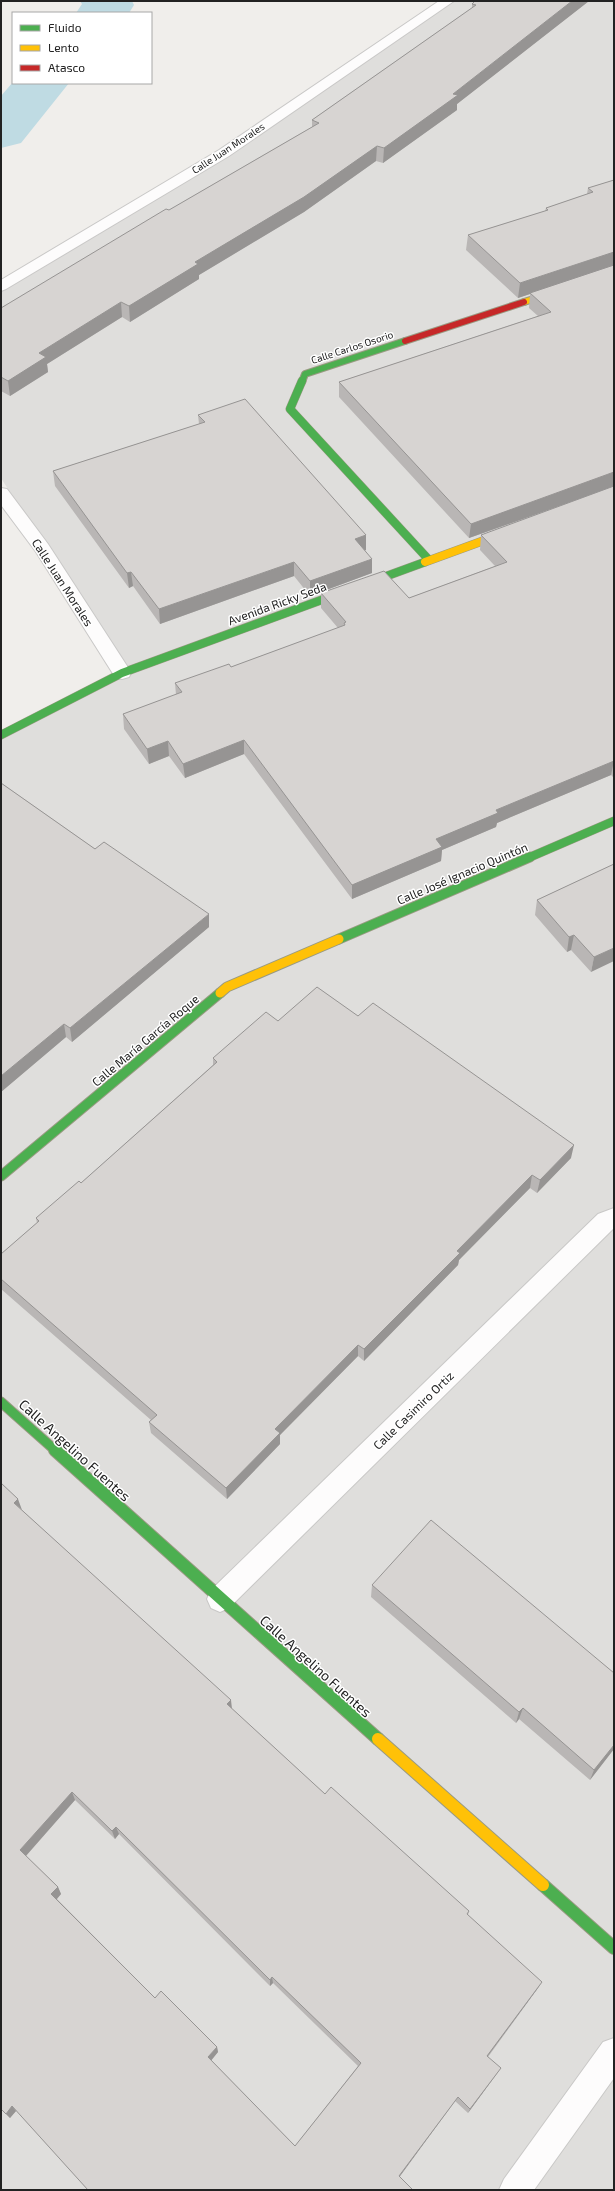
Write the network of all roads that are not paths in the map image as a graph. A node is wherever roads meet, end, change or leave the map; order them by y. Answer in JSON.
{"nodes":[{"id":1,"x":448,"y":1,"type":"edge"},
{"id":2,"x":614,"y":273,"type":"edge"},
{"id":3,"x":1,"y":286,"type":"edge"},
{"id":4,"x":1,"y":493,"type":"edge"},
{"id":5,"x":518,"y":528,"type":"edge"},
{"id":6,"x":429,"y":560,"type":"junction"},
{"id":7,"x":122,"y":673,"type":"junction"},
{"id":8,"x":1,"y":735,"type":"edge"},
{"id":9,"x":614,"y":821,"type":"edge"},
{"id":10,"x":319,"y":948,"type":"joint"},
{"id":11,"x":1,"y":1176,"type":"edge"},
{"id":12,"x":610,"y":1220,"type":"edge"},
{"id":13,"x":1,"y":1402,"type":"edge"},
{"id":14,"x":220,"y":1600,"type":"junction"},
{"id":15,"x":614,"y":1948,"type":"edge"},
{"id":16,"x":614,"y":2053,"type":"edge"},
{"id":17,"x":515,"y":2190,"type":"edge"}],
"edges":[{"from":1,"to":3,"type":"street","name":"Calle Juan Morales"},
{"from":2,"to":6,"type":"street","name":"Calle Carlos Osorio"},
{"from":4,"to":7,"type":"street","name":"Calle Juan Morales"},
{"from":5,"to":6,"type":"street","name":"Avenida Ricky Seda"},
{"from":6,"to":7,"type":"street","name":"Avenida Ricky Seda"},
{"from":7,"to":8,"type":"street","name":"Avenida Ricky Seda"},
{"from":9,"to":10,"type":"street","name":"Calle José Ignacio Quintón"},
{"from":10,"to":11,"type":"street","name":"Calle María García Roque"},
{"from":12,"to":14,"type":"street","name":"Calle Casimiro Ortiz"},
{"from":13,"to":14,"type":"street","name":"Calle Angelino Fuentes"},
{"from":14,"to":15,"type":"street","name":"Calle Angelino Fuentes"},
{"from":16,"to":17,"type":"street"}]}
